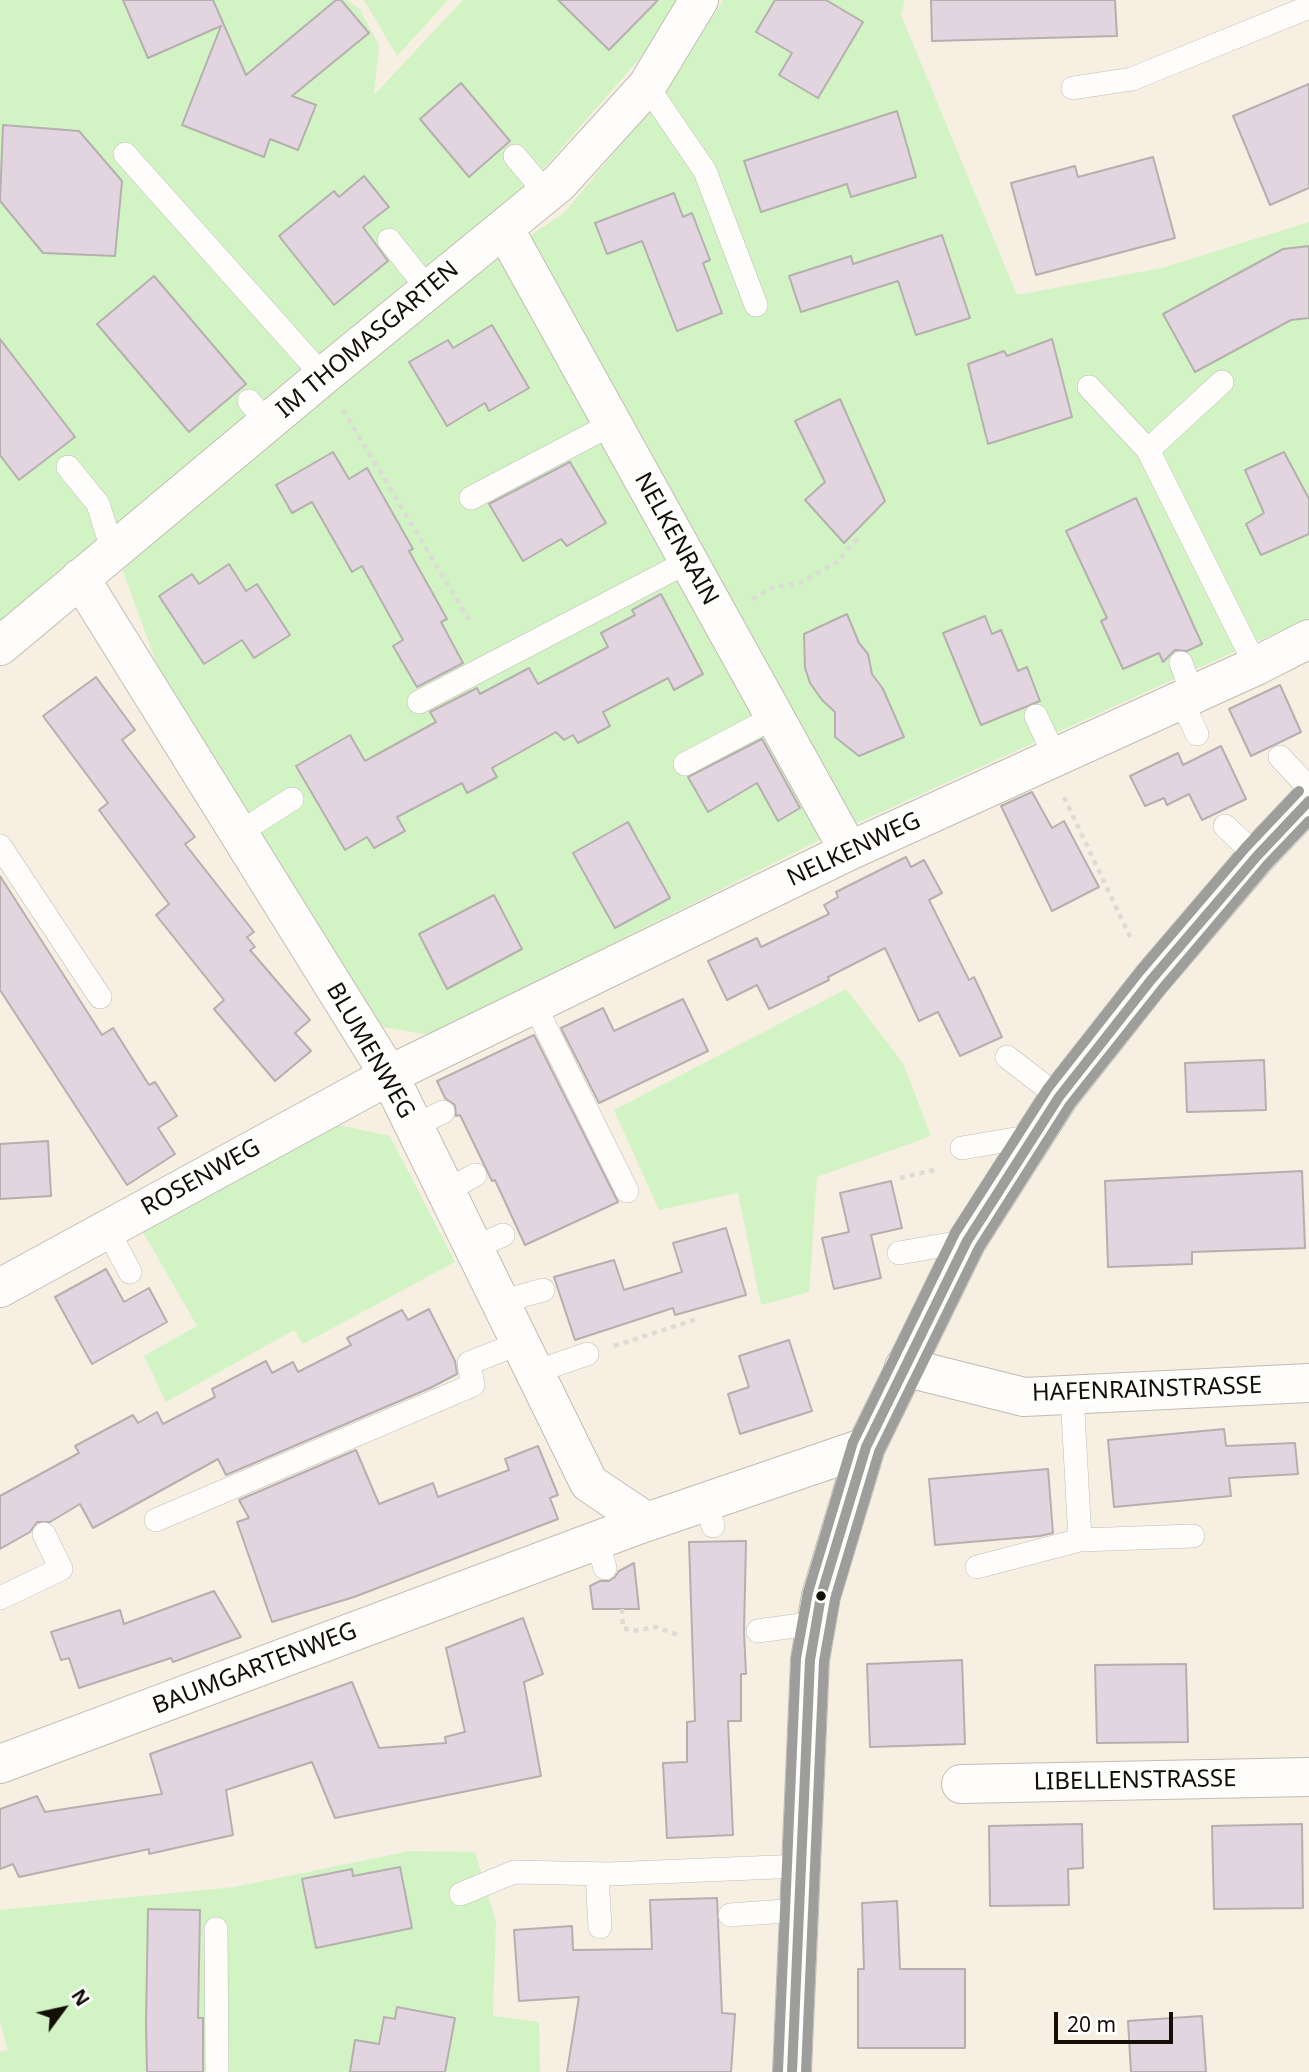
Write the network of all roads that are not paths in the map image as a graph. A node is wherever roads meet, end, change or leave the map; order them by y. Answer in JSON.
{"nodes":[{"id":1,"x":698,"y":0,"type":"edge"},
{"id":2,"x":1309,"y":7,"type":"edge"},
{"id":3,"x":647,"y":86,"type":"junction"},
{"id":4,"x":1073,"y":88,"type":"dead end"},
{"id":5,"x":125,"y":154,"type":"dead end"},
{"id":6,"x":514,"y":156,"type":"dead end"},
{"id":7,"x":546,"y":193,"type":"junction"},
{"id":8,"x":504,"y":228,"type":"junction"},
{"id":9,"x":388,"y":240,"type":"dead end"},
{"id":10,"x":428,"y":289,"type":"junction"},
{"id":11,"x":756,"y":305,"type":"dead end"},
{"id":12,"x":323,"y":376,"type":"junction"},
{"id":13,"x":1222,"y":382,"type":"dead end"},
{"id":14,"x":1089,"y":387,"type":"dead end"},
{"id":15,"x":612,"y":424,"type":"junction"},
{"id":16,"x":1148,"y":450,"type":"junction"},
{"id":17,"x":68,"y":467,"type":"dead end"},
{"id":18,"x":471,"y":498,"type":"dead end"},
{"id":19,"x":113,"y":552,"type":"junction"},
{"id":20,"x":689,"y":561,"type":"junction"},
{"id":21,"x":80,"y":578,"type":"junction"},
{"id":22,"x":1309,"y":639,"type":"edge"},
{"id":23,"x":0,"y":646,"type":"edge"},
{"id":24,"x":1256,"y":666,"type":"junction"},
{"id":25,"x":1185,"y":686,"type":"junction"},
{"id":26,"x":419,"y":702,"type":"dead end"},
{"id":27,"x":1035,"y":716,"type":"dead end"},
{"id":28,"x":774,"y":717,"type":"junction"},
{"id":29,"x":1197,"y":734,"type":"dead end"},
{"id":30,"x":1280,"y":757,"type":"dead end"},
{"id":31,"x":1051,"y":759,"type":"junction"},
{"id":32,"x":685,"y":764,"type":"dead end"},
{"id":33,"x":1309,"y":788,"type":"edge"},
{"id":34,"x":292,"y":799,"type":"dead end"},
{"id":35,"x":1309,"y":801,"type":"edge"},
{"id":36,"x":1225,"y":826,"type":"dead end"},
{"id":37,"x":239,"y":833,"type":"junction"},
{"id":38,"x":0,"y":846,"type":"edge"},
{"id":39,"x":849,"y":851,"type":"junction"},
{"id":40,"x":1257,"y":856,"type":"junction"},
{"id":41,"x":100,"y":997,"type":"dead end"},
{"id":42,"x":534,"y":1004,"type":"junction"},
{"id":43,"x":1007,"y":1057,"type":"dead end"},
{"id":44,"x":396,"y":1071,"type":"junction"},
{"id":45,"x":1059,"y":1097,"type":"junction"},
{"id":46,"x":1033,"y":1136,"type":"junction"},
{"id":47,"x":962,"y":1148,"type":"dead end"},
{"id":48,"x":627,"y":1191,"type":"dead end"},
{"id":49,"x":107,"y":1229,"type":"junction"},
{"id":50,"x":967,"y":1241,"type":"junction"},
{"id":51,"x":899,"y":1253,"type":"dead end"},
{"id":52,"x":130,"y":1272,"type":"dead end"},
{"id":53,"x":0,"y":1288,"type":"edge"},
{"id":54,"x":543,"y":1290,"type":"dead end"},
{"id":55,"x":500,"y":1302,"type":"junction"},
{"id":56,"x":587,"y":1354,"type":"road end"},
{"id":57,"x":528,"y":1357,"type":"junction"},
{"id":58,"x":904,"y":1367,"type":"junction"},
{"id":59,"x":1309,"y":1384,"type":"edge"},
{"id":60,"x":1072,"y":1394,"type":"junction"},
{"id":61,"x":866,"y":1447,"type":"junction"},
{"id":62,"x":156,"y":1520,"type":"dead end"},
{"id":63,"x":647,"y":1522,"type":"junction"},
{"id":64,"x":44,"y":1534,"type":"dead end"},
{"id":65,"x":1193,"y":1536,"type":"dead end"},
{"id":66,"x":1080,"y":1540,"type":"junction"},
{"id":67,"x":977,"y":1567,"type":"dead end"},
{"id":68,"x":0,"y":1598,"type":"edge"},
{"id":69,"x":816,"y":1623,"type":"junction"},
{"id":70,"x":758,"y":1631,"type":"dead end"},
{"id":71,"x":0,"y":1764,"type":"edge"},
{"id":72,"x":1309,"y":1777,"type":"edge"},
{"id":73,"x":961,"y":1784,"type":"dead end"},
{"id":74,"x":802,"y":1866,"type":"junction"},
{"id":75,"x":597,"y":1874,"type":"junction"},
{"id":76,"x":461,"y":1894,"type":"dead end"},
{"id":77,"x":799,"y":1909,"type":"junction"},
{"id":78,"x":730,"y":1915,"type":"dead end"},
{"id":79,"x":600,"y":1927,"type":"dead end"},
{"id":80,"x":216,"y":1930,"type":"dead end"},
{"id":81,"x":217,"y":2072,"type":"edge"},
{"id":82,"x":792,"y":2072,"type":"edge"}],
"edges":[{"from":1,"to":3,"type":"street","name":"IM THOMASGARTEN"},
{"from":2,"to":4,"type":"lane"},
{"from":3,"to":7,"type":"street","name":"IM THOMASGARTEN"},
{"from":3,"to":11,"type":"lane"},
{"from":5,"to":12,"type":"lane"},
{"from":6,"to":7,"type":"lane"},
{"from":7,"to":8,"type":"street","name":"IM THOMASGARTEN"},
{"from":8,"to":10,"type":"street","name":"IM THOMASGARTEN"},
{"from":8,"to":15,"type":"street","name":"NELKENRAIN"},
{"from":9,"to":10,"type":"lane"},
{"from":10,"to":12,"type":"street","name":"IM THOMASGARTEN"},
{"from":12,"to":19,"type":"street","name":"IM THOMASGARTEN"},
{"from":13,"to":16,"type":"lane"},
{"from":14,"to":16,"type":"lane"},
{"from":15,"to":18,"type":"lane"},
{"from":15,"to":20,"type":"street","name":"NELKENRAIN"},
{"from":16,"to":24,"type":"lane"},
{"from":17,"to":19,"type":"lane"},
{"from":19,"to":21,"type":"street","name":"IM THOMASGARTEN"},
{"from":20,"to":26,"type":"lane"},
{"from":20,"to":28,"type":"street","name":"NELKENRAIN"},
{"from":21,"to":23,"type":"street","name":"IM THOMASGARTEN"},
{"from":21,"to":37,"type":"street","name":"BLUMENWEG"},
{"from":22,"to":24,"type":"street","name":"NELKENWEG"},
{"from":24,"to":25,"type":"street","name":"NELKENWEG"},
{"from":25,"to":29,"type":"lane"},
{"from":25,"to":31,"type":"street","name":"NELKENWEG"},
{"from":27,"to":31,"type":"lane"},
{"from":28,"to":32,"type":"lane"},
{"from":28,"to":39,"type":"street","name":"NELKENRAIN"},
{"from":30,"to":33,"type":"lane"},
{"from":31,"to":39,"type":"street","name":"NELKENWEG"},
{"from":34,"to":37,"type":"lane"},
{"from":35,"to":40,"type":"street"},
{"from":36,"to":40,"type":"lane"},
{"from":37,"to":44,"type":"street","name":"BLUMENWEG"},
{"from":38,"to":41,"type":"lane"},
{"from":39,"to":42,"type":"street","name":"NELKENWEG"},
{"from":40,"to":45,"type":"street"},
{"from":42,"to":44,"type":"street","name":"NELKENWEG"},
{"from":42,"to":48,"type":"lane"},
{"from":43,"to":45,"type":"lane"},
{"from":44,"to":49,"type":"street","name":"ROSENWEG"},
{"from":44,"to":55,"type":"street","name":"BLUMENWEG"},
{"from":45,"to":46,"type":"street"},
{"from":46,"to":47,"type":"lane"},
{"from":46,"to":50,"type":"street"},
{"from":49,"to":52,"type":"lane"},
{"from":49,"to":53,"type":"street","name":"ROSENWEG"},
{"from":50,"to":51,"type":"lane"},
{"from":50,"to":58,"type":"street"},
{"from":54,"to":55,"type":"lane"},
{"from":55,"to":57,"type":"street","name":"BLUMENWEG"},
{"from":56,"to":57,"type":"lane"},
{"from":57,"to":62,"type":"lane"},
{"from":57,"to":63,"type":"street","name":"BLUMENWEG"},
{"from":58,"to":60,"type":"street","name":"HAFENRAINSTRASSE"},
{"from":58,"to":61,"type":"street"},
{"from":59,"to":60,"type":"street","name":"HAFENRAINSTRASSE"},
{"from":60,"to":66,"type":"lane"},
{"from":61,"to":63,"type":"street","name":"BAUMGARTENWEG"},
{"from":61,"to":69,"type":"street"},
{"from":63,"to":71,"type":"street","name":"BAUMGARTENWEG"},
{"from":64,"to":68,"type":"lane"},
{"from":65,"to":66,"type":"lane"},
{"from":66,"to":67,"type":"lane"},
{"from":69,"to":70,"type":"lane"},
{"from":69,"to":74,"type":"street"},
{"from":72,"to":73,"type":"street","name":"LIBELLENSTRASSE"},
{"from":74,"to":75,"type":"lane"},
{"from":74,"to":77,"type":"street"},
{"from":75,"to":76,"type":"lane"},
{"from":75,"to":79,"type":"lane"},
{"from":77,"to":78,"type":"lane"},
{"from":77,"to":82,"type":"street"},
{"from":80,"to":81,"type":"lane"}]}
